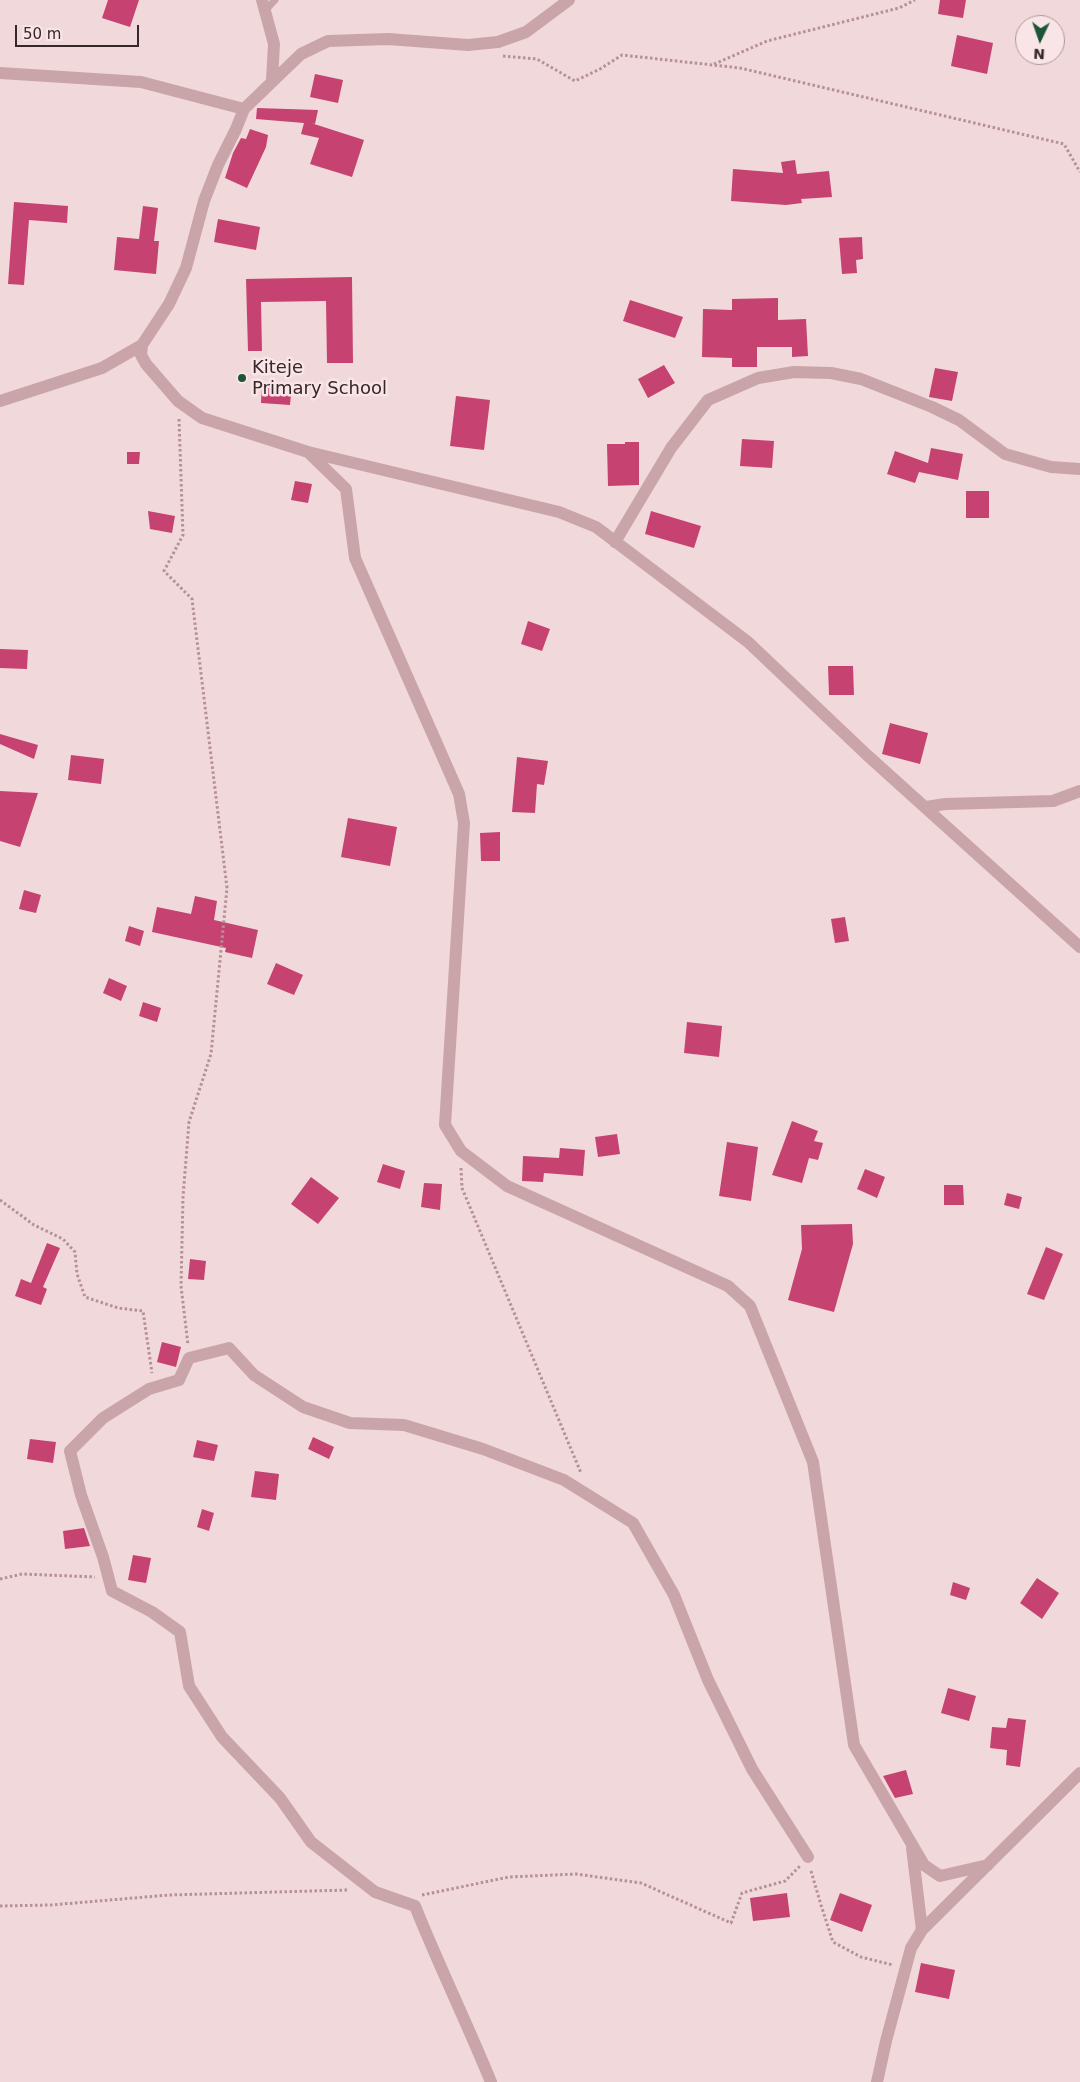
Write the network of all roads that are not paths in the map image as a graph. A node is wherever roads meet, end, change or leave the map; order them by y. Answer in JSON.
{"nodes":[{"id":1,"x":275,"y":0,"type":"edge"},
{"id":2,"x":569,"y":0,"type":"edge"},
{"id":3,"x":264,"y":6,"type":"edge"},
{"id":4,"x":0,"y":73,"type":"edge"},
{"id":5,"x":272,"y":80,"type":"junction"},
{"id":6,"x":244,"y":108,"type":"junction"},
{"id":7,"x":142,"y":345,"type":"junction"},
{"id":8,"x":0,"y":402,"type":"edge"},
{"id":9,"x":308,"y":452,"type":"junction"},
{"id":10,"x":1080,"y":469,"type":"edge"},
{"id":11,"x":615,"y":542,"type":"junction"},
{"id":12,"x":1080,"y":791,"type":"edge"},
{"id":13,"x":926,"y":807,"type":"junction"},
{"id":14,"x":1080,"y":947,"type":"edge"},
{"id":15,"x":1080,"y":1773,"type":"edge"},
{"id":16,"x":911,"y":1843,"type":"junction"},
{"id":17,"x":808,"y":1857,"type":"road end"},
{"id":18,"x":988,"y":1865,"type":"junction"},
{"id":19,"x":922,"y":1930,"type":"junction"},
{"id":20,"x":491,"y":2082,"type":"edge"},
{"id":21,"x":877,"y":2082,"type":"edge"}],
"edges":[{"from":1,"to":3,"type":"lane"},
{"from":2,"to":5,"type":"street"},
{"from":3,"to":5,"type":"street"},
{"from":4,"to":6,"type":"street"},
{"from":5,"to":6,"type":"street"},
{"from":6,"to":7,"type":"street"},
{"from":7,"to":8,"type":"street"},
{"from":7,"to":9,"type":"street"},
{"from":9,"to":11,"type":"street"},
{"from":9,"to":16,"type":"street"},
{"from":10,"to":11,"type":"street"},
{"from":11,"to":13,"type":"street"},
{"from":12,"to":13,"type":"street"},
{"from":13,"to":14,"type":"street"},
{"from":15,"to":18,"type":"street"},
{"from":16,"to":18,"type":"street"},
{"from":16,"to":19,"type":"street"},
{"from":17,"to":20,"type":"street"},
{"from":18,"to":19,"type":"street"},
{"from":19,"to":21,"type":"street"}]}
